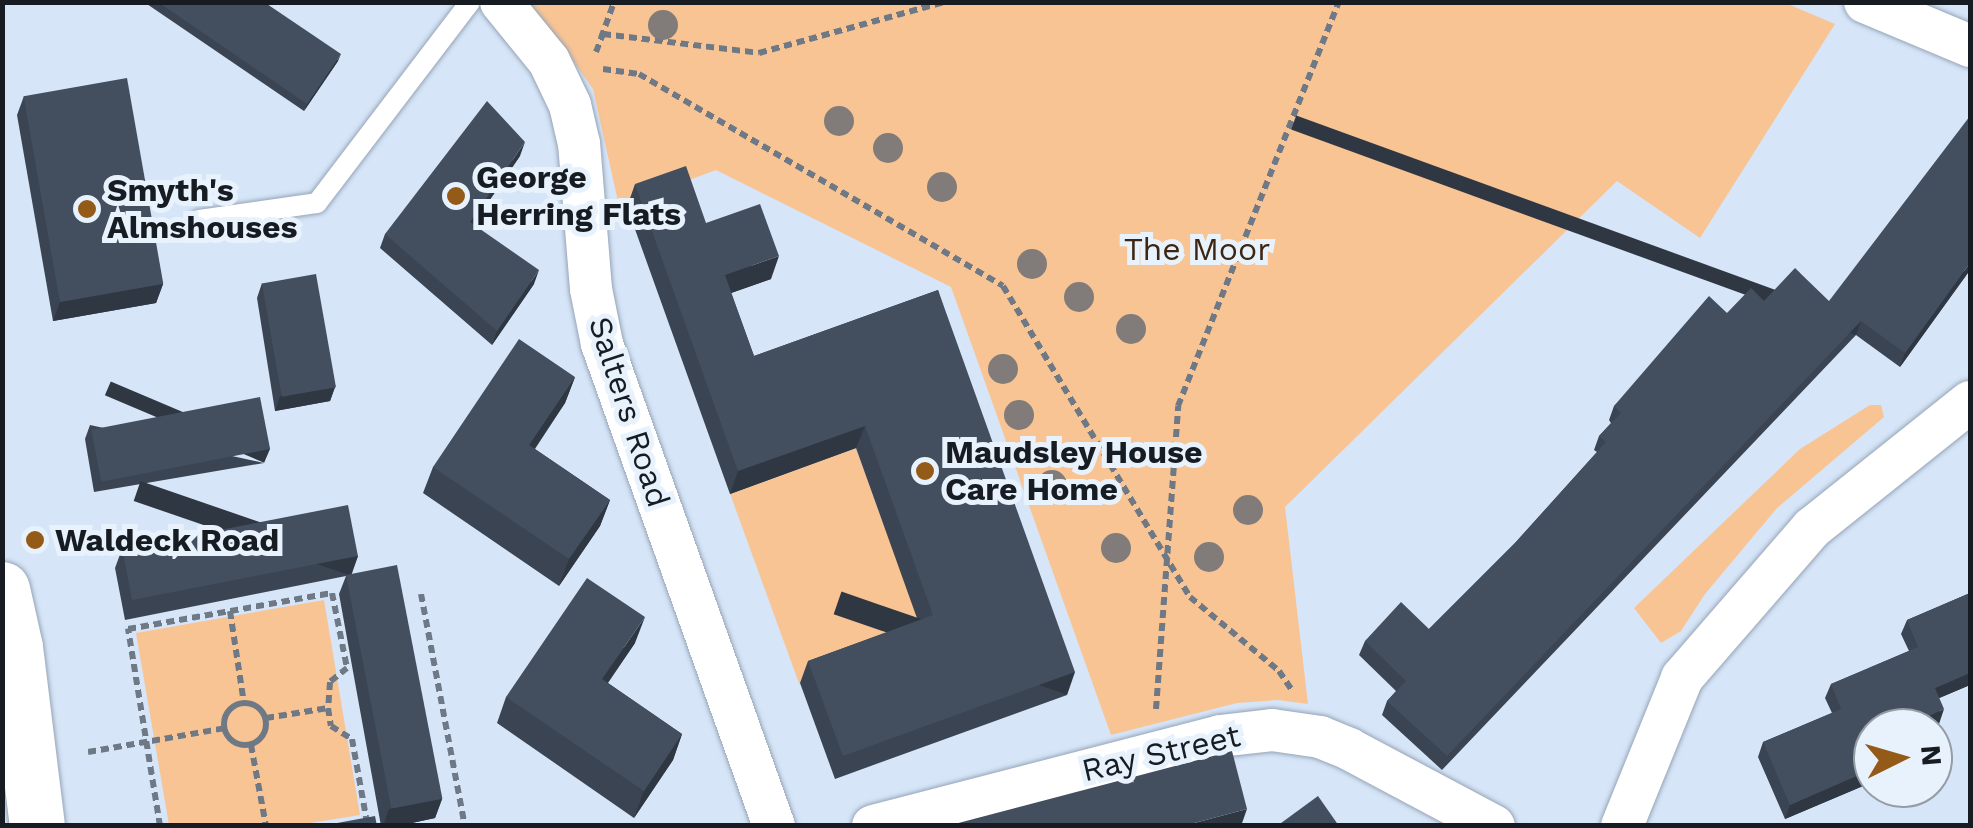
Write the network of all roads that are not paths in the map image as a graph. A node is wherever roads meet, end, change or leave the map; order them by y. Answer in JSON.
{"nodes":[{"id":1,"x":470,"y":2,"type":"edge"},
{"id":2,"x":501,"y":2,"type":"edge"},
{"id":3,"x":1865,"y":2,"type":"edge"},
{"id":4,"x":1970,"y":46,"type":"edge"},
{"id":5,"x":199,"y":220,"type":"dead end"},
{"id":6,"x":1970,"y":402,"type":"edge"},
{"id":7,"x":2,"y":588,"type":"edge"},
{"id":8,"x":1466,"y":820,"type":"edge"},
{"id":9,"x":37,"y":826,"type":"edge"},
{"id":10,"x":774,"y":826,"type":"edge"},
{"id":11,"x":873,"y":826,"type":"edge"},
{"id":12,"x":1622,"y":826,"type":"edge"}],
"edges":[{"from":1,"to":5,"type":"lane"},
{"from":2,"to":10,"type":"street","name":"Salters Road"},
{"from":3,"to":4,"type":"street"},
{"from":6,"to":12,"type":"street"},
{"from":7,"to":9,"type":"main road"},
{"from":8,"to":11,"type":"street","name":"Ray Street"}]}
